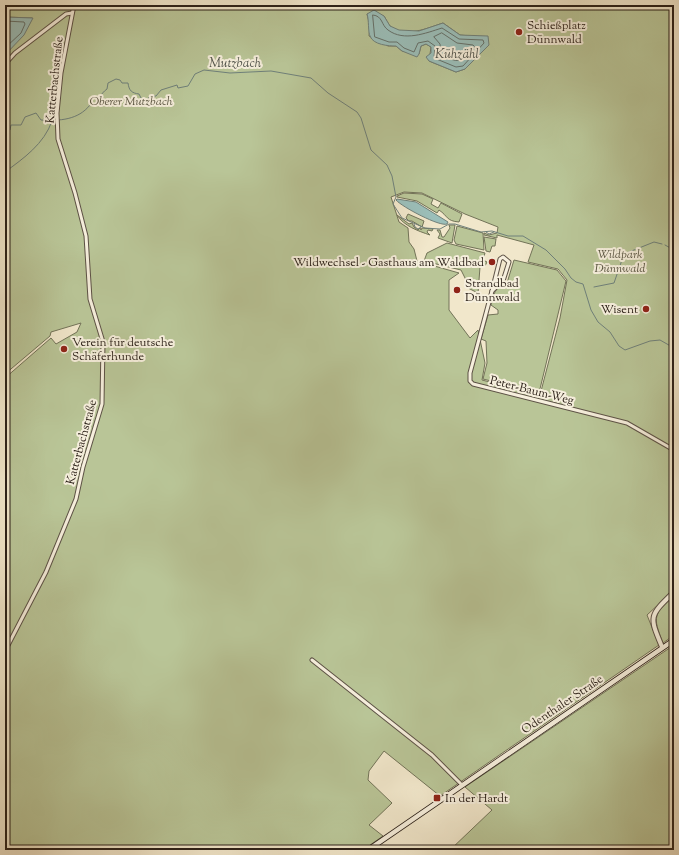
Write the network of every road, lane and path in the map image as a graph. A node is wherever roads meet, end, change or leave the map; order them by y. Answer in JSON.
{"nodes":[{"id":1,"x":74,"y":5,"type":"edge"},
{"id":2,"x":72,"y":13,"type":"junction"},
{"id":3,"x":5,"y":64,"type":"edge"},
{"id":4,"x":492,"y":292,"type":"junction"},
{"id":5,"x":674,"y":450,"type":"edge"},
{"id":6,"x":674,"y":592,"type":"edge"},
{"id":7,"x":674,"y":640,"type":"edge"},
{"id":8,"x":662,"y":648,"type":"junction"},
{"id":9,"x":5,"y":651,"type":"edge"},
{"id":10,"x":312,"y":660,"type":"dead end"},
{"id":11,"x":462,"y":785,"type":"junction"},
{"id":12,"x":368,"y":850,"type":"edge"}],
"edges":[{"from":1,"to":2,"type":"street","name":"Katterbachstraße"},
{"from":2,"to":3,"type":"street"},
{"from":2,"to":9,"type":"street","name":"Katterbachstraße"},
{"from":4,"to":4,"type":"street","name":"Peter-Baum-Weg"},
{"from":4,"to":5,"type":"street","name":"Peter-Baum-Weg"},
{"from":6,"to":8,"type":"street"},
{"from":7,"to":8,"type":"main road","name":"Odenthaler Straße"},
{"from":8,"to":11,"type":"main road","name":"Odenthaler Straße"},
{"from":10,"to":11,"type":"street"},
{"from":11,"to":12,"type":"main road","name":"Odenthaler Straße"}]}
